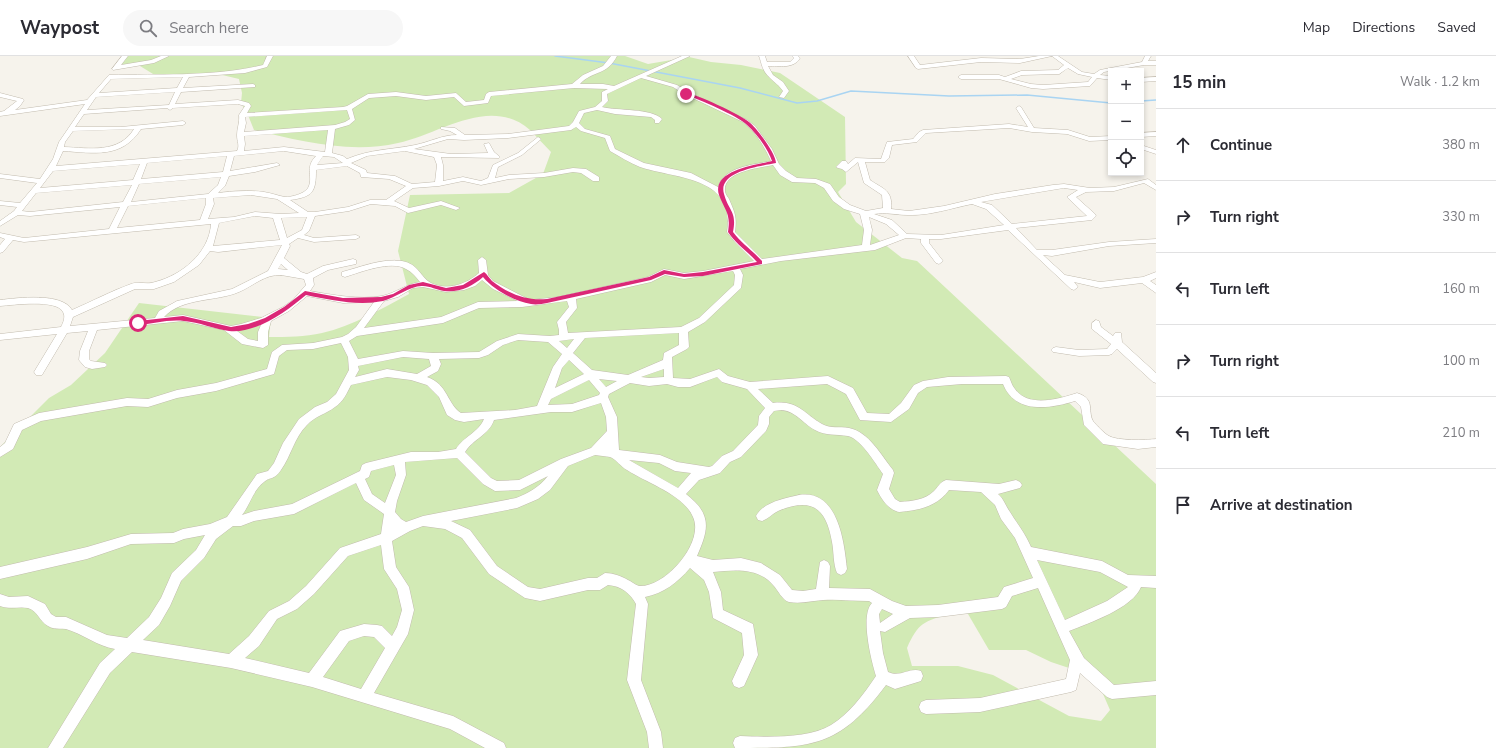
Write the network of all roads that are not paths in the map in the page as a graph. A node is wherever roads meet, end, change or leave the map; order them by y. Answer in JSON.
{"nodes":[{"id":1,"x":125,"y":56,"type":"edge"},
{"id":2,"x":166,"y":56,"type":"edge"},
{"id":3,"x":270,"y":56,"type":"edge"},
{"id":4,"x":614,"y":56,"type":"edge"},
{"id":5,"x":686,"y":56,"type":"edge"},
{"id":6,"x":762,"y":56,"type":"edge"},
{"id":7,"x":795,"y":56,"type":"edge"},
{"id":8,"x":911,"y":56,"type":"edge"},
{"id":9,"x":1049,"y":56,"type":"edge"},
{"id":10,"x":1054,"y":56,"type":"edge"},
{"id":11,"x":1148,"y":56,"type":"edge"},
{"id":12,"x":1144,"y":62,"type":"junction"},
{"id":13,"x":1156,"y":63,"type":"edge"},
{"id":14,"x":763,"y":64,"type":"junction"},
{"id":15,"x":1068,"y":66,"type":"junction"},
{"id":16,"x":117,"y":67,"type":"junction"},
{"id":17,"x":1063,"y":70,"type":"junction"},
{"id":18,"x":1078,"y":72,"type":"junction"},
{"id":19,"x":1097,"y":74,"type":"junction"},
{"id":20,"x":187,"y":75,"type":"junction"},
{"id":21,"x":639,"y":76,"type":"junction"},
{"id":22,"x":109,"y":77,"type":"junction"},
{"id":23,"x":961,"y":77,"type":"dead end"},
{"id":24,"x":1108,"y":77,"type":"edge"},
{"id":25,"x":1007,"y":78,"type":"junction"},
{"id":26,"x":1156,"y":79,"type":"edge"},
{"id":27,"x":1144,"y":80,"type":"edge"},
{"id":28,"x":253,"y":86,"type":"dead end"},
{"id":29,"x":574,"y":86,"type":"junction"},
{"id":30,"x":613,"y":88,"type":"junction"},
{"id":31,"x":180,"y":90,"type":"junction"},
{"id":32,"x":0,"y":95,"type":"edge"},
{"id":33,"x":94,"y":95,"type":"junction"},
{"id":34,"x":782,"y":97,"type":"dead end"},
{"id":35,"x":89,"y":102,"type":"junction"},
{"id":36,"x":170,"y":108,"type":"junction"},
{"id":37,"x":350,"y":108,"type":"junction"},
{"id":38,"x":597,"y":108,"type":"junction"},
{"id":39,"x":1019,"y":108,"type":"dead end"},
{"id":40,"x":82,"y":112,"type":"junction"},
{"id":41,"x":0,"y":115,"type":"edge"},
{"id":42,"x":242,"y":115,"type":"junction"},
{"id":43,"x":656,"y":122,"type":"dead end"},
{"id":44,"x":183,"y":123,"type":"dead end"},
{"id":45,"x":576,"y":123,"type":"junction"},
{"id":46,"x":138,"y":127,"type":"junction"},
{"id":47,"x":332,"y":128,"type":"junction"},
{"id":48,"x":443,"y":128,"type":"dead end"},
{"id":49,"x":70,"y":129,"type":"junction"},
{"id":50,"x":1032,"y":130,"type":"junction"},
{"id":51,"x":1156,"y":134,"type":"edge"},
{"id":52,"x":240,"y":135,"type":"junction"},
{"id":53,"x":1144,"y":135,"type":"edge"},
{"id":54,"x":464,"y":138,"type":"junction"},
{"id":55,"x":1108,"y":138,"type":"edge"},
{"id":56,"x":538,"y":140,"type":"dead end"},
{"id":57,"x":488,"y":144,"type":"dead end"},
{"id":58,"x":1144,"y":148,"type":"edge"},
{"id":59,"x":61,"y":149,"type":"junction"},
{"id":60,"x":403,"y":149,"type":"junction"},
{"id":61,"x":1156,"y":152,"type":"edge"},
{"id":62,"x":240,"y":153,"type":"junction"},
{"id":63,"x":231,"y":154,"type":"junction"},
{"id":64,"x":324,"y":154,"type":"junction"},
{"id":65,"x":437,"y":154,"type":"junction"},
{"id":66,"x":494,"y":155,"type":"junction"},
{"id":67,"x":145,"y":160,"type":"junction"},
{"id":68,"x":504,"y":161,"type":"junction"},
{"id":69,"x":861,"y":161,"type":"junction"},
{"id":70,"x":348,"y":162,"type":"junction"},
{"id":71,"x":775,"y":162,"type":"junction"},
{"id":72,"x":277,"y":165,"type":"dead end"},
{"id":73,"x":840,"y":167,"type":"dead end"},
{"id":74,"x":313,"y":168,"type":"junction"},
{"id":75,"x":50,"y":169,"type":"junction"},
{"id":76,"x":226,"y":174,"type":"junction"},
{"id":77,"x":0,"y":176,"type":"edge"},
{"id":78,"x":596,"y":179,"type":"dead end"},
{"id":79,"x":41,"y":181,"type":"junction"},
{"id":80,"x":135,"y":181,"type":"junction"},
{"id":81,"x":488,"y":182,"type":"junction"},
{"id":82,"x":439,"y":184,"type":"junction"},
{"id":83,"x":411,"y":186,"type":"junction"},
{"id":84,"x":1156,"y":188,"type":"edge"},
{"id":85,"x":1084,"y":190,"type":"junction"},
{"id":86,"x":35,"y":191,"type":"junction"},
{"id":87,"x":721,"y":193,"type":"junction"},
{"id":88,"x":210,"y":197,"type":"junction"},
{"id":89,"x":284,"y":199,"type":"junction"},
{"id":90,"x":388,"y":202,"type":"junction"},
{"id":91,"x":972,"y":202,"type":"junction"},
{"id":92,"x":0,"y":203,"type":"edge"},
{"id":93,"x":22,"y":205,"type":"junction"},
{"id":94,"x":124,"y":206,"type":"junction"},
{"id":95,"x":456,"y":208,"type":"dead end"},
{"id":96,"x":887,"y":210,"type":"junction"},
{"id":97,"x":17,"y":213,"type":"junction"},
{"id":98,"x":309,"y":214,"type":"junction"},
{"id":99,"x":864,"y":214,"type":"junction"},
{"id":100,"x":276,"y":216,"type":"junction"},
{"id":101,"x":204,"y":220,"type":"junction"},
{"id":102,"x":215,"y":220,"type":"junction"},
{"id":103,"x":0,"y":224,"type":"edge"},
{"id":104,"x":1010,"y":226,"type":"junction"},
{"id":105,"x":112,"y":230,"type":"junction"},
{"id":106,"x":0,"y":235,"type":"edge"},
{"id":107,"x":298,"y":236,"type":"junction"},
{"id":108,"x":905,"y":236,"type":"junction"},
{"id":109,"x":11,"y":237,"type":"junction"},
{"id":110,"x":356,"y":237,"type":"dead end"},
{"id":111,"x":926,"y":238,"type":"junction"},
{"id":112,"x":941,"y":238,"type":"junction"},
{"id":113,"x":1156,"y":241,"type":"edge"},
{"id":114,"x":286,"y":242,"type":"junction"},
{"id":115,"x":208,"y":248,"type":"junction"},
{"id":116,"x":863,"y":248,"type":"junction"},
{"id":117,"x":0,"y":250,"type":"edge"},
{"id":118,"x":1035,"y":252,"type":"junction"},
{"id":119,"x":280,"y":259,"type":"junction"},
{"id":120,"x":482,"y":260,"type":"dead end"},
{"id":121,"x":939,"y":261,"type":"dead end"},
{"id":122,"x":353,"y":262,"type":"dead end"},
{"id":123,"x":761,"y":263,"type":"junction"},
{"id":124,"x":736,"y":269,"type":"junction"},
{"id":125,"x":271,"y":274,"type":"junction"},
{"id":126,"x":345,"y":274,"type":"dead end"},
{"id":127,"x":484,"y":274,"type":"junction"},
{"id":128,"x":303,"y":276,"type":"junction"},
{"id":129,"x":1156,"y":276,"type":"edge"},
{"id":130,"x":1064,"y":277,"type":"junction"},
{"id":131,"x":1144,"y":280,"type":"junction"},
{"id":132,"x":427,"y":284,"type":"junction"},
{"id":133,"x":1074,"y":287,"type":"dead end"},
{"id":134,"x":1156,"y":290,"type":"edge"},
{"id":135,"x":305,"y":293,"type":"junction"},
{"id":136,"x":571,"y":297,"type":"junction"},
{"id":137,"x":381,"y":299,"type":"junction"},
{"id":138,"x":0,"y":303,"type":"edge"},
{"id":139,"x":532,"y":303,"type":"junction"},
{"id":140,"x":69,"y":315,"type":"junction"},
{"id":141,"x":267,"y":320,"type":"junction"},
{"id":142,"x":157,"y":321,"type":"junction"},
{"id":143,"x":1096,"y":323,"type":"dead end"},
{"id":144,"x":94,"y":327,"type":"junction"},
{"id":145,"x":231,"y":329,"type":"junction"},
{"id":146,"x":683,"y":330,"type":"junction"},
{"id":147,"x":63,"y":331,"type":"junction"},
{"id":148,"x":355,"y":333,"type":"junction"},
{"id":149,"x":582,"y":335,"type":"junction"},
{"id":150,"x":0,"y":337,"type":"edge"},
{"id":151,"x":562,"y":337,"type":"junction"},
{"id":152,"x":550,"y":339,"type":"junction"},
{"id":153,"x":1118,"y":339,"type":"junction"},
{"id":154,"x":344,"y":340,"type":"junction"},
{"id":155,"x":1056,"y":350,"type":"dead end"},
{"id":156,"x":568,"y":352,"type":"junction"},
{"id":157,"x":433,"y":356,"type":"junction"},
{"id":158,"x":667,"y":362,"type":"junction"},
{"id":159,"x":354,"y":363,"type":"junction"},
{"id":160,"x":102,"y":365,"type":"dead end"},
{"id":161,"x":39,"y":372,"type":"dead end"},
{"id":162,"x":592,"y":374,"type":"junction"},
{"id":163,"x":417,"y":379,"type":"junction"},
{"id":164,"x":629,"y":379,"type":"junction"},
{"id":165,"x":1156,"y":379,"type":"edge"},
{"id":166,"x":667,"y":380,"type":"junction"},
{"id":167,"x":348,"y":382,"type":"junction"},
{"id":168,"x":750,"y":386,"type":"junction"},
{"id":169,"x":604,"y":394,"type":"junction"},
{"id":170,"x":548,"y":396,"type":"junction"},
{"id":171,"x":771,"y":407,"type":"junction"},
{"id":172,"x":540,"y":410,"type":"junction"},
{"id":173,"x":490,"y":416,"type":"junction"},
{"id":174,"x":611,"y":434,"type":"junction"},
{"id":175,"x":1156,"y":443,"type":"edge"},
{"id":176,"x":1144,"y":445,"type":"junction"},
{"id":177,"x":1107,"y":447,"type":"dead end"},
{"id":178,"x":595,"y":451,"type":"junction"},
{"id":179,"x":0,"y":453,"type":"edge"},
{"id":180,"x":459,"y":453,"type":"junction"},
{"id":181,"x":615,"y":454,"type":"junction"},
{"id":182,"x":399,"y":458,"type":"junction"},
{"id":183,"x":565,"y":462,"type":"junction"},
{"id":184,"x":708,"y":472,"type":"junction"},
{"id":185,"x":359,"y":477,"type":"junction"},
{"id":186,"x":1016,"y":485,"type":"dead end"},
{"id":187,"x":985,"y":489,"type":"dead end"},
{"id":188,"x":680,"y":493,"type":"junction"},
{"id":189,"x":390,"y":513,"type":"junction"},
{"id":190,"x":762,"y":516,"type":"dead end"},
{"id":191,"x":423,"y":521,"type":"junction"},
{"id":192,"x":231,"y":522,"type":"junction"},
{"id":193,"x":406,"y":527,"type":"junction"},
{"id":194,"x":386,"y":538,"type":"junction"},
{"id":195,"x":1027,"y":552,"type":"junction"},
{"id":196,"x":689,"y":560,"type":"junction"},
{"id":197,"x":824,"y":566,"type":"dead end"},
{"id":198,"x":841,"y":569,"type":"dead end"},
{"id":199,"x":0,"y":573,"type":"edge"},
{"id":200,"x":1042,"y":581,"type":"junction"},
{"id":201,"x":1137,"y":582,"type":"junction"},
{"id":202,"x":1156,"y":582,"type":"edge"},
{"id":203,"x":636,"y":592,"type":"junction"},
{"id":204,"x":822,"y":594,"type":"junction"},
{"id":205,"x":0,"y":600,"type":"edge"},
{"id":206,"x":876,"y":608,"type":"dead end"},
{"id":207,"x":908,"y":612,"type":"junction"},
{"id":208,"x":885,"y":626,"type":"dead end"},
{"id":209,"x":1061,"y":628,"type":"junction"},
{"id":210,"x":131,"y":644,"type":"junction"},
{"id":211,"x":393,"y":646,"type":"dead end"},
{"id":212,"x":1077,"y":659,"type":"junction"},
{"id":213,"x":231,"y":661,"type":"junction"},
{"id":214,"x":916,"y":676,"type":"dead end"},
{"id":215,"x":883,"y":677,"type":"junction"},
{"id":216,"x":312,"y":680,"type":"junction"},
{"id":217,"x":739,"y":681,"type":"dead end"},
{"id":218,"x":1156,"y":688,"type":"edge"},
{"id":219,"x":364,"y":697,"type":"junction"},
{"id":220,"x":926,"y":707,"type":"dead end"},
{"id":221,"x":740,"y":743,"type":"dead end"},
{"id":222,"x":55,"y":748,"type":"edge"},
{"id":223,"x":499,"y":748,"type":"edge"},
{"id":224,"x":656,"y":748,"type":"edge"}],
"edges":[{"from":1,"to":16,"type":"street"},
{"from":2,"to":16,"type":"street"},
{"from":3,"to":20,"type":"street"},
{"from":4,"to":29,"type":"street"},
{"from":5,"to":21,"type":"street"},
{"from":6,"to":14,"type":"street"},
{"from":7,"to":14,"type":"street"},
{"from":8,"to":9,"type":"street"},
{"from":10,"to":15,"type":"street"},
{"from":11,"to":12,"type":"street"},
{"from":12,"to":13,"type":"street"},
{"from":12,"to":19,"type":"street"},
{"from":14,"to":34,"type":"street"},
{"from":15,"to":17,"type":"street"},
{"from":15,"to":18,"type":"street"},
{"from":16,"to":22,"type":"street"},
{"from":17,"to":18,"type":"street"},
{"from":17,"to":25,"type":"street"},
{"from":18,"to":19,"type":"street"},
{"from":19,"to":24,"type":"street"},
{"from":19,"to":25,"type":"street"},
{"from":20,"to":22,"type":"street"},
{"from":20,"to":31,"type":"street"},
{"from":21,"to":30,"type":"street"},
{"from":21,"to":71,"type":"street"},
{"from":22,"to":33,"type":"street"},
{"from":23,"to":25,"type":"street"},
{"from":26,"to":27,"type":"street"},
{"from":28,"to":31,"type":"street"},
{"from":29,"to":30,"type":"street"},
{"from":29,"to":37,"type":"street"},
{"from":30,"to":38,"type":"street"},
{"from":31,"to":33,"type":"street"},
{"from":31,"to":36,"type":"street"},
{"from":32,"to":41,"type":"street"},
{"from":33,"to":35,"type":"street"},
{"from":35,"to":40,"type":"street"},
{"from":35,"to":41,"type":"street"},
{"from":36,"to":40,"type":"street"},
{"from":36,"to":42,"type":"street"},
{"from":37,"to":42,"type":"street"},
{"from":37,"to":47,"type":"street"},
{"from":38,"to":43,"type":"street"},
{"from":38,"to":45,"type":"street"},
{"from":39,"to":50,"type":"street"},
{"from":40,"to":49,"type":"street"},
{"from":42,"to":52,"type":"street"},
{"from":44,"to":46,"type":"street"},
{"from":45,"to":54,"type":"street"},
{"from":45,"to":87,"type":"street"},
{"from":46,"to":49,"type":"street"},
{"from":46,"to":59,"type":"street"},
{"from":47,"to":52,"type":"street"},
{"from":47,"to":64,"type":"street"},
{"from":48,"to":54,"type":"street"},
{"from":49,"to":59,"type":"street"},
{"from":50,"to":55,"type":"street"},
{"from":50,"to":69,"type":"street"},
{"from":51,"to":53,"type":"street"},
{"from":52,"to":62,"type":"street"},
{"from":54,"to":60,"type":"street"},
{"from":56,"to":68,"type":"street"},
{"from":57,"to":66,"type":"street"},
{"from":58,"to":61,"type":"street"},
{"from":59,"to":75,"type":"street"},
{"from":60,"to":65,"type":"street"},
{"from":60,"to":70,"type":"street"},
{"from":62,"to":63,"type":"street"},
{"from":62,"to":64,"type":"street"},
{"from":63,"to":67,"type":"street"},
{"from":63,"to":76,"type":"street"},
{"from":64,"to":70,"type":"street"},
{"from":64,"to":74,"type":"street"},
{"from":65,"to":66,"type":"street"},
{"from":65,"to":82,"type":"street"},
{"from":66,"to":68,"type":"street"},
{"from":67,"to":75,"type":"street"},
{"from":67,"to":80,"type":"street"},
{"from":68,"to":81,"type":"street"},
{"from":69,"to":73,"type":"street"},
{"from":69,"to":96,"type":"street"},
{"from":70,"to":74,"type":"street"},
{"from":70,"to":83,"type":"street"},
{"from":71,"to":87,"type":"street"},
{"from":71,"to":99,"type":"street"},
{"from":72,"to":76,"type":"street"},
{"from":74,"to":89,"type":"street"},
{"from":75,"to":79,"type":"street"},
{"from":76,"to":80,"type":"street"},
{"from":76,"to":88,"type":"street"},
{"from":77,"to":79,"type":"street"},
{"from":78,"to":81,"type":"street"},
{"from":79,"to":86,"type":"street"},
{"from":80,"to":86,"type":"street"},
{"from":80,"to":94,"type":"street"},
{"from":81,"to":82,"type":"street"},
{"from":82,"to":83,"type":"street"},
{"from":83,"to":90,"type":"street"},
{"from":84,"to":85,"type":"street"},
{"from":85,"to":91,"type":"street"},
{"from":85,"to":104,"type":"street"},
{"from":86,"to":93,"type":"street"},
{"from":87,"to":123,"type":"street"},
{"from":88,"to":89,"type":"street"},
{"from":88,"to":94,"type":"street"},
{"from":88,"to":101,"type":"street"},
{"from":89,"to":98,"type":"street"},
{"from":90,"to":95,"type":"street"},
{"from":90,"to":98,"type":"street"},
{"from":91,"to":96,"type":"street"},
{"from":91,"to":104,"type":"street"},
{"from":92,"to":93,"type":"street"},
{"from":93,"to":97,"type":"street"},
{"from":94,"to":97,"type":"street"},
{"from":94,"to":105,"type":"street"},
{"from":96,"to":99,"type":"street"},
{"from":97,"to":103,"type":"street"},
{"from":98,"to":100,"type":"street"},
{"from":98,"to":107,"type":"street"},
{"from":99,"to":108,"type":"street"},
{"from":99,"to":116,"type":"street"},
{"from":100,"to":102,"type":"street"},
{"from":100,"to":114,"type":"street"},
{"from":101,"to":102,"type":"street"},
{"from":101,"to":105,"type":"street"},
{"from":102,"to":115,"type":"street"},
{"from":104,"to":112,"type":"street"},
{"from":105,"to":109,"type":"street"},
{"from":106,"to":109,"type":"street"},
{"from":107,"to":110,"type":"street"},
{"from":107,"to":114,"type":"street"},
{"from":108,"to":111,"type":"street"},
{"from":108,"to":116,"type":"street"},
{"from":109,"to":117,"type":"street"},
{"from":111,"to":112,"type":"street"},
{"from":111,"to":121,"type":"street"},
{"from":112,"to":118,"type":"street"},
{"from":113,"to":118,"type":"street"},
{"from":114,"to":115,"type":"street"},
{"from":114,"to":119,"type":"street"},
{"from":115,"to":140,"type":"street"},
{"from":116,"to":123,"type":"street"},
{"from":118,"to":130,"type":"street"},
{"from":119,"to":125,"type":"street"},
{"from":119,"to":128,"type":"street"},
{"from":120,"to":127,"type":"street"},
{"from":122,"to":128,"type":"street"},
{"from":123,"to":124,"type":"street"},
{"from":124,"to":136,"type":"street"},
{"from":124,"to":146,"type":"street"},
{"from":125,"to":128,"type":"street"},
{"from":125,"to":142,"type":"street"},
{"from":126,"to":132,"type":"street"},
{"from":127,"to":132,"type":"street"},
{"from":127,"to":139,"type":"street"},
{"from":128,"to":135,"type":"street"},
{"from":129,"to":131,"type":"street"},
{"from":130,"to":131,"type":"street"},
{"from":130,"to":133,"type":"street"},
{"from":131,"to":134,"type":"street"},
{"from":132,"to":137,"type":"street"},
{"from":135,"to":137,"type":"street"},
{"from":135,"to":141,"type":"street"},
{"from":136,"to":139,"type":"street"},
{"from":136,"to":151,"type":"street"},
{"from":137,"to":148,"type":"street"},
{"from":138,"to":140,"type":"street"},
{"from":139,"to":148,"type":"street"},
{"from":140,"to":147,"type":"street"},
{"from":141,"to":145,"type":"street"},
{"from":141,"to":145,"type":"street"},
{"from":142,"to":144,"type":"street"},
{"from":142,"to":145,"type":"street"},
{"from":143,"to":153,"type":"street"},
{"from":144,"to":147,"type":"street"},
{"from":144,"to":160,"type":"street"},
{"from":146,"to":149,"type":"street"},
{"from":146,"to":158,"type":"street"},
{"from":147,"to":150,"type":"street"},
{"from":147,"to":161,"type":"street"},
{"from":148,"to":154,"type":"street"},
{"from":149,"to":151,"type":"street"},
{"from":149,"to":156,"type":"street"},
{"from":151,"to":152,"type":"street"},
{"from":152,"to":156,"type":"street"},
{"from":152,"to":157,"type":"street"},
{"from":153,"to":155,"type":"street"},
{"from":153,"to":165,"type":"street"},
{"from":154,"to":159,"type":"street"},
{"from":154,"to":179,"type":"street"},
{"from":156,"to":162,"type":"street"},
{"from":156,"to":170,"type":"street"},
{"from":157,"to":159,"type":"street"},
{"from":157,"to":163,"type":"street"},
{"from":158,"to":164,"type":"street"},
{"from":158,"to":166,"type":"street"},
{"from":159,"to":167,"type":"street"},
{"from":162,"to":164,"type":"street"},
{"from":162,"to":169,"type":"street"},
{"from":162,"to":170,"type":"street"},
{"from":163,"to":167,"type":"street"},
{"from":163,"to":173,"type":"street"},
{"from":164,"to":166,"type":"street"},
{"from":164,"to":169,"type":"street"},
{"from":166,"to":168,"type":"street"},
{"from":167,"to":192,"type":"street"},
{"from":168,"to":171,"type":"street"},
{"from":168,"to":176,"type":"street"},
{"from":169,"to":172,"type":"street"},
{"from":169,"to":174,"type":"street"},
{"from":170,"to":172,"type":"street"},
{"from":171,"to":184,"type":"street"},
{"from":171,"to":186,"type":"street"},
{"from":172,"to":173,"type":"street"},
{"from":173,"to":180,"type":"street"},
{"from":174,"to":178,"type":"street"},
{"from":174,"to":181,"type":"street"},
{"from":175,"to":176,"type":"street"},
{"from":176,"to":177,"type":"street"},
{"from":178,"to":181,"type":"street"},
{"from":178,"to":183,"type":"street"},
{"from":180,"to":182,"type":"street"},
{"from":180,"to":183,"type":"street"},
{"from":181,"to":184,"type":"street"},
{"from":181,"to":188,"type":"street"},
{"from":182,"to":185,"type":"street"},
{"from":182,"to":189,"type":"street"},
{"from":183,"to":191,"type":"street"},
{"from":184,"to":188,"type":"street"},
{"from":185,"to":189,"type":"street"},
{"from":185,"to":192,"type":"street"},
{"from":187,"to":195,"type":"street"},
{"from":188,"to":196,"type":"street"},
{"from":189,"to":193,"type":"street"},
{"from":189,"to":194,"type":"street"},
{"from":190,"to":198,"type":"street"},
{"from":191,"to":193,"type":"street"},
{"from":191,"to":203,"type":"street"},
{"from":192,"to":199,"type":"street"},
{"from":192,"to":210,"type":"street"},
{"from":193,"to":194,"type":"street"},
{"from":194,"to":213,"type":"street"},
{"from":194,"to":219,"type":"street"},
{"from":195,"to":200,"type":"street"},
{"from":195,"to":201,"type":"street"},
{"from":196,"to":203,"type":"street"},
{"from":196,"to":204,"type":"street"},
{"from":196,"to":217,"type":"street"},
{"from":197,"to":204,"type":"street"},
{"from":200,"to":207,"type":"street"},
{"from":200,"to":209,"type":"street"},
{"from":201,"to":202,"type":"street"},
{"from":201,"to":209,"type":"street"},
{"from":203,"to":224,"type":"street"},
{"from":204,"to":207,"type":"street"},
{"from":205,"to":210,"type":"street"},
{"from":206,"to":215,"type":"street"},
{"from":207,"to":208,"type":"street"},
{"from":209,"to":212,"type":"street"},
{"from":210,"to":213,"type":"street"},
{"from":210,"to":222,"type":"street"},
{"from":211,"to":216,"type":"street"},
{"from":212,"to":218,"type":"street"},
{"from":212,"to":220,"type":"street"},
{"from":213,"to":216,"type":"street"},
{"from":214,"to":215,"type":"street"},
{"from":215,"to":221,"type":"street"},
{"from":216,"to":219,"type":"street"},
{"from":219,"to":223,"type":"street"}]}
